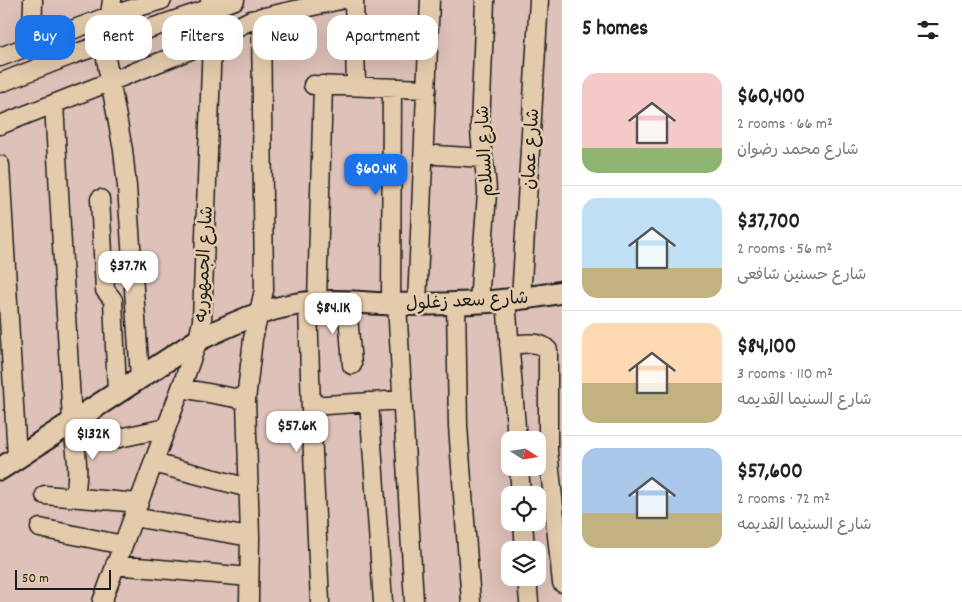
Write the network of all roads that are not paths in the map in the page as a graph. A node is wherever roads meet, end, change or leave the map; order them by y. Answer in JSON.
{"nodes":[{"id":1,"x":33,"y":0,"type":"edge"},
{"id":2,"x":162,"y":0,"type":"edge"},
{"id":3,"x":235,"y":0,"type":"edge"},
{"id":4,"x":340,"y":0,"type":"edge"},
{"id":5,"x":354,"y":0,"type":"edge"},
{"id":6,"x":430,"y":0,"type":"edge"},
{"id":7,"x":485,"y":0,"type":"edge"},
{"id":8,"x":540,"y":0,"type":"edge"},
{"id":9,"x":210,"y":4,"type":"edge"},
{"id":10,"x":110,"y":8,"type":"edge"},
{"id":11,"x":33,"y":15,"type":"edge"},
{"id":12,"x":270,"y":15,"type":"edge"},
{"id":13,"x":75,"y":25,"type":"edge"},
{"id":14,"x":152,"y":26,"type":"edge"},
{"id":15,"x":15,"y":51,"type":"edge"},
{"id":16,"x":85,"y":51,"type":"edge"},
{"id":17,"x":0,"y":57,"type":"edge"},
{"id":18,"x":106,"y":60,"type":"edge"},
{"id":19,"x":165,"y":60,"type":"edge"},
{"id":20,"x":211,"y":60,"type":"edge"},
{"id":21,"x":261,"y":60,"type":"edge"},
{"id":22,"x":110,"y":82,"type":"junction"},
{"id":23,"x":0,"y":83,"type":"edge"},
{"id":24,"x":356,"y":86,"type":"junction"},
{"id":25,"x":392,"y":88,"type":"junction"},
{"id":26,"x":427,"y":89,"type":"junction"},
{"id":27,"x":54,"y":104,"type":"junction"},
{"id":28,"x":0,"y":125,"type":"edge"},
{"id":29,"x":437,"y":155,"type":"dead end"},
{"id":30,"x":483,"y":158,"type":"junction"},
{"id":31,"x":0,"y":165,"type":"edge"},
{"id":32,"x":100,"y":199,"type":"dead end"},
{"id":33,"x":562,"y":292,"type":"edge"},
{"id":34,"x":514,"y":300,"type":"junction"},
{"id":35,"x":313,"y":302,"type":"junction"},
{"id":36,"x":347,"y":302,"type":"junction"},
{"id":37,"x":479,"y":302,"type":"junction"},
{"id":38,"x":456,"y":303,"type":"junction"},
{"id":39,"x":402,"y":304,"type":"junction"},
{"id":40,"x":260,"y":314,"type":"junction"},
{"id":41,"x":198,"y":340,"type":"junction"},
{"id":42,"x":510,"y":345,"type":"junction"},
{"id":43,"x":352,"y":365,"type":"dead end"},
{"id":44,"x":140,"y":377,"type":"junction"},
{"id":45,"x":181,"y":388,"type":"junction"},
{"id":46,"x":118,"y":392,"type":"junction"},
{"id":47,"x":246,"y":400,"type":"junction"},
{"id":48,"x":402,"y":400,"type":"junction"},
{"id":49,"x":369,"y":402,"type":"junction"},
{"id":50,"x":311,"y":406,"type":"junction"},
{"id":51,"x":72,"y":421,"type":"junction"},
{"id":52,"x":166,"y":428,"type":"junction"},
{"id":53,"x":516,"y":431,"type":"edge"},
{"id":54,"x":110,"y":440,"type":"dead end"},
{"id":55,"x":9,"y":463,"type":"edge"},
{"id":56,"x":153,"y":463,"type":"junction"},
{"id":57,"x":249,"y":488,"type":"junction"},
{"id":58,"x":45,"y":495,"type":"dead end"},
{"id":59,"x":74,"y":498,"type":"junction"},
{"id":60,"x":136,"y":510,"type":"junction"},
{"id":61,"x":40,"y":528,"type":"dead end"},
{"id":62,"x":250,"y":537,"type":"junction"},
{"id":63,"x":123,"y":545,"type":"junction"},
{"id":64,"x":116,"y":566,"type":"junction"},
{"id":65,"x":249,"y":577,"type":"junction"},
{"id":66,"x":562,"y":583,"type":"edge"},
{"id":67,"x":528,"y":586,"type":"edge"},
{"id":68,"x":102,"y":602,"type":"edge"},
{"id":69,"x":249,"y":602,"type":"edge"},
{"id":70,"x":320,"y":602,"type":"edge"},
{"id":71,"x":383,"y":602,"type":"edge"},
{"id":72,"x":414,"y":602,"type":"edge"},
{"id":73,"x":471,"y":602,"type":"edge"},
{"id":74,"x":529,"y":602,"type":"edge"}],
"edges":[{"from":1,"to":11,"type":"street"},
{"from":2,"to":10,"type":"street"},
{"from":3,"to":9,"type":"street"},
{"from":4,"to":12,"type":"street"},
{"from":5,"to":24,"type":"street"},
{"from":6,"to":26,"type":"street"},
{"from":7,"to":30,"type":"street","name":"شارع السلام"},
{"from":8,"to":34,"type":"street","name":"شارع عمان"},
{"from":9,"to":14,"type":"street"},
{"from":10,"to":13,"type":"street"},
{"from":15,"to":17,"type":"street"},
{"from":16,"to":23,"type":"street"},
{"from":18,"to":22,"type":"street"},
{"from":19,"to":22,"type":"street"},
{"from":20,"to":41,"type":"street","name":"شارع الجمهوريه"},
{"from":21,"to":40,"type":"street"},
{"from":22,"to":27,"type":"street"},
{"from":22,"to":44,"type":"street"},
{"from":24,"to":25,"type":"street"},
{"from":24,"to":35,"type":"street"},
{"from":25,"to":26,"type":"street"},
{"from":25,"to":39,"type":"street"},
{"from":26,"to":39,"type":"street"},
{"from":27,"to":28,"type":"street"},
{"from":27,"to":51,"type":"street"},
{"from":29,"to":30,"type":"street"},
{"from":30,"to":37,"type":"street","name":"شارع السلام"},
{"from":31,"to":55,"type":"street"},
{"from":32,"to":46,"type":"street"},
{"from":33,"to":34,"type":"main road","name":"شارع سعد زغلول"},
{"from":34,"to":37,"type":"main road","name":"شارع سعد زغلول"},
{"from":34,"to":42,"type":"street","name":"شارع عمان"},
{"from":35,"to":36,"type":"main road","name":"شارع سعد زغلول"},
{"from":35,"to":40,"type":"main road","name":"شارع سعد زغلول"},
{"from":35,"to":50,"type":"street"},
{"from":36,"to":39,"type":"main road","name":"شارع سعد زغلول"},
{"from":36,"to":43,"type":"street"},
{"from":37,"to":38,"type":"main road","name":"شارع سعد زغلول"},
{"from":38,"to":39,"type":"main road","name":"شارع سعد زغلول"},
{"from":38,"to":73,"type":"street"},
{"from":39,"to":48,"type":"street"},
{"from":40,"to":41,"type":"main road","name":"شارع سعد زغلول"},
{"from":40,"to":47,"type":"street"},
{"from":41,"to":44,"type":"main road","name":"شارع سعد زغلول"},
{"from":41,"to":45,"type":"street","name":"شارع الجمهوريه"},
{"from":42,"to":53,"type":"street","name":"شارع عمان"},
{"from":42,"to":66,"type":"street"},
{"from":44,"to":46,"type":"main road","name":"شارع سعد زغلول"},
{"from":45,"to":47,"type":"street"},
{"from":45,"to":52,"type":"street","name":"شارع الجمهوريه"},
{"from":46,"to":51,"type":"main road","name":"شارع سعد زغلول"},
{"from":47,"to":57,"type":"street"},
{"from":48,"to":49,"type":"street"},
{"from":48,"to":72,"type":"street"},
{"from":49,"to":50,"type":"street"},
{"from":49,"to":71,"type":"street"},
{"from":50,"to":70,"type":"street"},
{"from":51,"to":55,"type":"main road","name":"شارع سعد زغلول"},
{"from":51,"to":59,"type":"street"},
{"from":52,"to":54,"type":"street"},
{"from":52,"to":56,"type":"street","name":"شارع الجمهوريه"},
{"from":56,"to":57,"type":"street"},
{"from":56,"to":60,"type":"street","name":"شارع الجمهوريه"},
{"from":57,"to":62,"type":"street"},
{"from":58,"to":59,"type":"street"},
{"from":59,"to":60,"type":"street"},
{"from":60,"to":62,"type":"street"},
{"from":60,"to":63,"type":"street","name":"شارع الجمهوريه"},
{"from":61,"to":63,"type":"street"},
{"from":62,"to":65,"type":"street"},
{"from":63,"to":64,"type":"street","name":"شارع الجمهوريه"},
{"from":64,"to":65,"type":"street"},
{"from":64,"to":68,"type":"street","name":"شارع الجمهوريه"},
{"from":65,"to":69,"type":"street"},
{"from":67,"to":74,"type":"street"}]}
